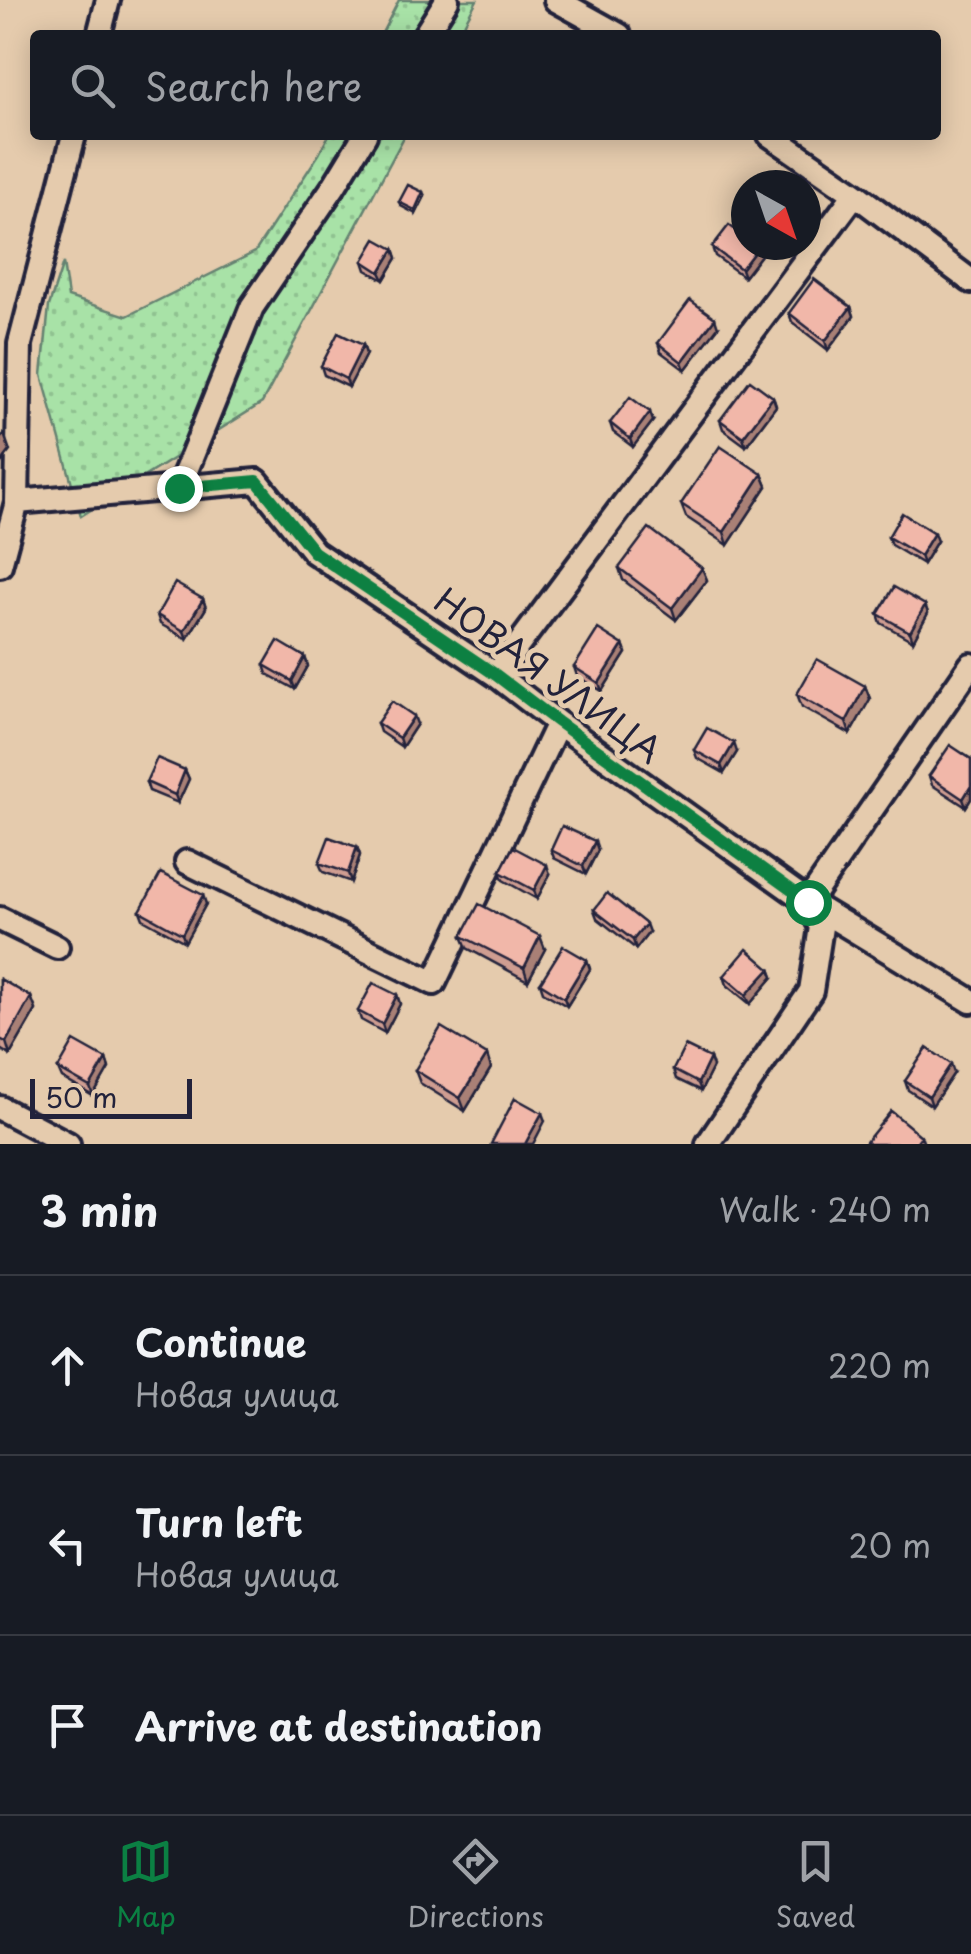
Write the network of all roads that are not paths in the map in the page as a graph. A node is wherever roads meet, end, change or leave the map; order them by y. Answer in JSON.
{"nodes":[{"id":1,"x":108,"y":0,"type":"edge"},
{"id":2,"x":446,"y":0,"type":"edge"},
{"id":3,"x":556,"y":0,"type":"edge"},
{"id":4,"x":101,"y":30,"type":"edge"},
{"id":5,"x":428,"y":30,"type":"edge"},
{"id":6,"x":610,"y":30,"type":"edge"},
{"id":7,"x":73,"y":140,"type":"edge"},
{"id":8,"x":362,"y":140,"type":"edge"},
{"id":9,"x":777,"y":140,"type":"edge"},
{"id":10,"x":854,"y":194,"type":"junction"},
{"id":11,"x":971,"y":281,"type":"edge"},
{"id":12,"x":179,"y":488,"type":"junction"},
{"id":13,"x":17,"y":502,"type":"junction"},
{"id":14,"x":0,"y":565,"type":"edge"},
{"id":15,"x":971,"y":665,"type":"edge"},
{"id":16,"x":496,"y":675,"type":"junction"},
{"id":17,"x":558,"y":722,"type":"junction"},
{"id":18,"x":187,"y":862,"type":"dead end"},
{"id":19,"x":808,"y":902,"type":"junction"},
{"id":20,"x":0,"y":919,"type":"edge"},
{"id":21,"x":57,"y":947,"type":"dead end"},
{"id":22,"x":971,"y":1001,"type":"edge"},
{"id":23,"x":0,"y":1108,"type":"edge"},
{"id":24,"x":68,"y":1144,"type":"edge"},
{"id":25,"x":708,"y":1144,"type":"edge"}],
"edges":[{"from":1,"to":4,"type":"street"},
{"from":2,"to":5,"type":"street"},
{"from":3,"to":6,"type":"street"},
{"from":7,"to":13,"type":"street"},
{"from":8,"to":12,"type":"street"},
{"from":9,"to":10,"type":"street"},
{"from":10,"to":11,"type":"street"},
{"from":10,"to":16,"type":"street"},
{"from":12,"to":13,"type":"street","name":"НОВАЯ УЛИЦА"},
{"from":12,"to":16,"type":"street","name":"НОВАЯ УЛИЦА"},
{"from":13,"to":14,"type":"street"},
{"from":15,"to":19,"type":"street"},
{"from":16,"to":17,"type":"street","name":"НОВАЯ УЛИЦА"},
{"from":17,"to":18,"type":"street"},
{"from":17,"to":19,"type":"street","name":"НОВАЯ УЛИЦА"},
{"from":19,"to":22,"type":"street","name":"НОВАЯ УЛИЦА"},
{"from":19,"to":25,"type":"street"},
{"from":20,"to":21,"type":"street"},
{"from":23,"to":24,"type":"street"}]}
